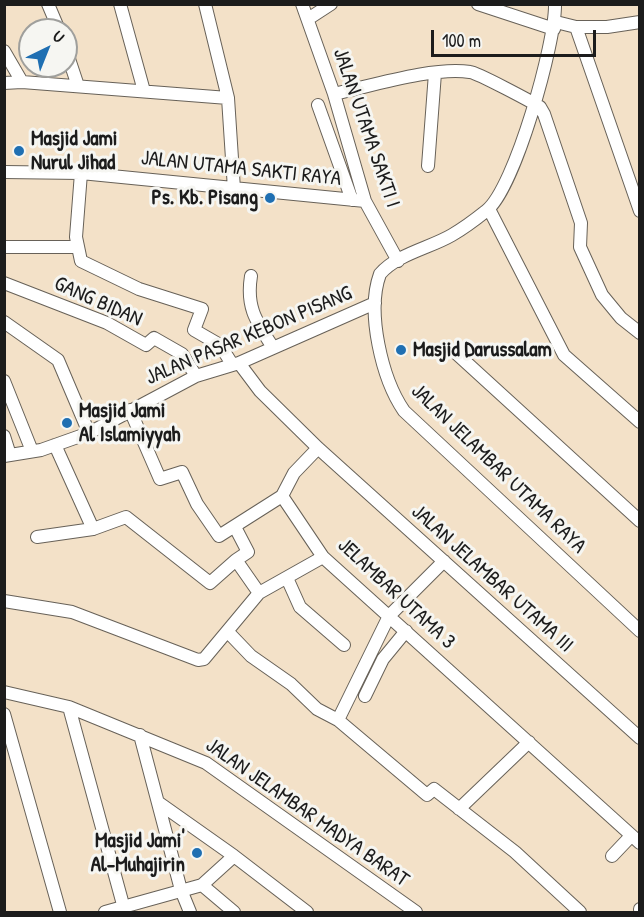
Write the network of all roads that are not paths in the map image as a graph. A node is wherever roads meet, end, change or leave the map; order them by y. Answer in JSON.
{"nodes":[{"id":1,"x":48,"y":4,"type":"edge"},
{"id":2,"x":120,"y":4,"type":"edge"},
{"id":3,"x":205,"y":4,"type":"edge"},
{"id":4,"x":302,"y":4,"type":"edge"},
{"id":5,"x":331,"y":4,"type":"edge"},
{"id":6,"x":478,"y":4,"type":"edge"},
{"id":7,"x":555,"y":4,"type":"edge"},
{"id":8,"x":54,"y":18,"type":"edge"},
{"id":9,"x":308,"y":19,"type":"junction"},
{"id":10,"x":639,"y":22,"type":"edge"},
{"id":11,"x":555,"y":26,"type":"junction"},
{"id":12,"x":576,"y":27,"type":"junction"},
{"id":13,"x":4,"y":51,"type":"edge"},
{"id":14,"x":435,"y":73,"type":"junction"},
{"id":15,"x":75,"y":78,"type":"edge"},
{"id":16,"x":22,"y":82,"type":"junction"},
{"id":17,"x":4,"y":83,"type":"edge"},
{"id":18,"x":78,"y":86,"type":"junction"},
{"id":19,"x":144,"y":91,"type":"junction"},
{"id":20,"x":334,"y":94,"type":"junction"},
{"id":21,"x":228,"y":98,"type":"junction"},
{"id":22,"x":533,"y":103,"type":"junction"},
{"id":23,"x":318,"y":105,"type":"dead end"},
{"id":24,"x":428,"y":166,"type":"dead end"},
{"id":25,"x":4,"y":172,"type":"edge"},
{"id":26,"x":81,"y":173,"type":"junction"},
{"id":27,"x":234,"y":189,"type":"junction"},
{"id":28,"x":359,"y":200,"type":"junction"},
{"id":29,"x":489,"y":209,"type":"junction"},
{"id":30,"x":639,"y":211,"type":"edge"},
{"id":31,"x":4,"y":247,"type":"edge"},
{"id":32,"x":77,"y":247,"type":"junction"},
{"id":33,"x":398,"y":261,"type":"junction"},
{"id":34,"x":251,"y":276,"type":"dead end"},
{"id":35,"x":4,"y":283,"type":"edge"},
{"id":36,"x":375,"y":303,"type":"junction"},
{"id":37,"x":4,"y":322,"type":"edge"},
{"id":38,"x":639,"y":333,"type":"edge"},
{"id":39,"x":272,"y":346,"type":"junction"},
{"id":40,"x":457,"y":354,"type":"dead end"},
{"id":41,"x":235,"y":364,"type":"junction"},
{"id":42,"x":195,"y":376,"type":"junction"},
{"id":43,"x":4,"y":381,"type":"edge"},
{"id":44,"x":130,"y":410,"type":"junction"},
{"id":45,"x":639,"y":422,"type":"edge"},
{"id":46,"x":89,"y":433,"type":"junction"},
{"id":47,"x":4,"y":436,"type":"edge"},
{"id":48,"x":55,"y":445,"type":"junction"},
{"id":49,"x":318,"y":448,"type":"junction"},
{"id":50,"x":32,"y":451,"type":"junction"},
{"id":51,"x":7,"y":455,"type":"edge"},
{"id":52,"x":282,"y":496,"type":"junction"},
{"id":53,"x":639,"y":521,"type":"edge"},
{"id":54,"x":235,"y":527,"type":"junction"},
{"id":55,"x":93,"y":529,"type":"junction"},
{"id":56,"x":36,"y":537,"type":"dead end"},
{"id":57,"x":323,"y":556,"type":"junction"},
{"id":58,"x":236,"y":560,"type":"junction"},
{"id":59,"x":444,"y":561,"type":"junction"},
{"id":60,"x":287,"y":578,"type":"junction"},
{"id":61,"x":260,"y":593,"type":"junction"},
{"id":62,"x":4,"y":601,"type":"edge"},
{"id":63,"x":389,"y":616,"type":"junction"},
{"id":64,"x":406,"y":631,"type":"junction"},
{"id":65,"x":639,"y":631,"type":"edge"},
{"id":66,"x":228,"y":632,"type":"junction"},
{"id":67,"x":344,"y":645,"type":"dead end"},
{"id":68,"x":4,"y":692,"type":"edge"},
{"id":69,"x":365,"y":696,"type":"dead end"},
{"id":70,"x":69,"y":707,"type":"junction"},
{"id":71,"x":4,"y":714,"type":"edge"},
{"id":72,"x":338,"y":720,"type":"junction"},
{"id":73,"x":140,"y":735,"type":"junction"},
{"id":74,"x":639,"y":738,"type":"edge"},
{"id":75,"x":529,"y":742,"type":"junction"},
{"id":76,"x":159,"y":803,"type":"junction"},
{"id":77,"x":459,"y":809,"type":"junction"},
{"id":78,"x":635,"y":840,"type":"edge"},
{"id":79,"x":234,"y":856,"type":"junction"},
{"id":80,"x":612,"y":856,"type":"dead end"},
{"id":81,"x":202,"y":885,"type":"junction"},
{"id":82,"x":182,"y":890,"type":"junction"},
{"id":83,"x":124,"y":910,"type":"edge"},
{"id":84,"x":60,"y":912,"type":"edge"},
{"id":85,"x":105,"y":912,"type":"edge"},
{"id":86,"x":190,"y":912,"type":"edge"},
{"id":87,"x":234,"y":912,"type":"edge"},
{"id":88,"x":307,"y":912,"type":"edge"},
{"id":89,"x":416,"y":912,"type":"edge"},
{"id":90,"x":580,"y":912,"type":"edge"}],
"edges":[{"from":1,"to":8,"type":"street"},
{"from":2,"to":19,"type":"street"},
{"from":3,"to":21,"type":"street"},
{"from":4,"to":9,"type":"street","name":"JALAN UTAMA SAKTI I"},
{"from":5,"to":9,"type":"street"},
{"from":6,"to":11,"type":"street"},
{"from":7,"to":11,"type":"street"},
{"from":9,"to":20,"type":"street","name":"JALAN UTAMA SAKTI I"},
{"from":10,"to":12,"type":"street"},
{"from":11,"to":12,"type":"street"},
{"from":11,"to":22,"type":"street"},
{"from":12,"to":30,"type":"street"},
{"from":13,"to":16,"type":"street"},
{"from":14,"to":20,"type":"street"},
{"from":14,"to":22,"type":"street"},
{"from":14,"to":24,"type":"street"},
{"from":15,"to":18,"type":"street"},
{"from":16,"to":17,"type":"street"},
{"from":16,"to":18,"type":"street"},
{"from":18,"to":19,"type":"street"},
{"from":19,"to":21,"type":"street"},
{"from":20,"to":28,"type":"street","name":"JALAN UTAMA SAKTI I"},
{"from":21,"to":27,"type":"street"},
{"from":22,"to":29,"type":"street"},
{"from":22,"to":38,"type":"street"},
{"from":23,"to":28,"type":"street"},
{"from":25,"to":26,"type":"street","name":"JALAN UTAMA SAKTI RAYA"},
{"from":26,"to":27,"type":"street","name":"JALAN UTAMA SAKTI RAYA"},
{"from":26,"to":32,"type":"street"},
{"from":27,"to":28,"type":"street","name":"JALAN UTAMA SAKTI RAYA"},
{"from":28,"to":33,"type":"street","name":"JALAN UTAMA SAKTI I"},
{"from":29,"to":33,"type":"street"},
{"from":29,"to":45,"type":"street"},
{"from":31,"to":32,"type":"street"},
{"from":32,"to":41,"type":"street","name":"JALAN JELAMBAR UTAMA III"},
{"from":33,"to":36,"type":"street","name":"JALAN JELAMBAR UTAMA RAYA"},
{"from":34,"to":39,"type":"street"},
{"from":35,"to":42,"type":"street","name":"GANG BIDAN"},
{"from":36,"to":39,"type":"street","name":"JALAN PASAR KEBON PISANG"},
{"from":36,"to":65,"type":"street","name":"JALAN JELAMBAR UTAMA RAYA"},
{"from":37,"to":46,"type":"street"},
{"from":39,"to":41,"type":"street","name":"JALAN PASAR KEBON PISANG"},
{"from":40,"to":53,"type":"street"},
{"from":41,"to":42,"type":"street","name":"JALAN PASAR KEBON PISANG"},
{"from":41,"to":49,"type":"street","name":"JALAN JELAMBAR UTAMA III"},
{"from":42,"to":44,"type":"street","name":"JALAN PASAR KEBON PISANG"},
{"from":43,"to":50,"type":"street"},
{"from":44,"to":46,"type":"street","name":"JALAN PASAR KEBON PISANG"},
{"from":44,"to":54,"type":"street"},
{"from":46,"to":48,"type":"street","name":"JALAN PASAR KEBON PISANG"},
{"from":47,"to":51,"type":"street"},
{"from":48,"to":50,"type":"street","name":"JALAN PASAR KEBON PISANG"},
{"from":48,"to":55,"type":"street"},
{"from":49,"to":52,"type":"street"},
{"from":49,"to":59,"type":"street","name":"JALAN JELAMBAR UTAMA III"},
{"from":50,"to":51,"type":"street","name":"JALAN PASAR KEBON PISANG"},
{"from":52,"to":54,"type":"street"},
{"from":52,"to":57,"type":"street","name":"JELAMBAR UTAMA 3"},
{"from":54,"to":58,"type":"street"},
{"from":55,"to":56,"type":"street"},
{"from":55,"to":58,"type":"street"},
{"from":57,"to":60,"type":"street"},
{"from":57,"to":63,"type":"street","name":"JELAMBAR UTAMA 3"},
{"from":58,"to":61,"type":"street"},
{"from":59,"to":63,"type":"street"},
{"from":59,"to":74,"type":"street","name":"JALAN JELAMBAR UTAMA III"},
{"from":60,"to":61,"type":"street"},
{"from":60,"to":67,"type":"street"},
{"from":61,"to":66,"type":"street"},
{"from":62,"to":66,"type":"street"},
{"from":63,"to":64,"type":"street","name":"JELAMBAR UTAMA 3"},
{"from":63,"to":72,"type":"street"},
{"from":64,"to":69,"type":"street"},
{"from":64,"to":75,"type":"street","name":"JELAMBAR UTAMA 3"},
{"from":66,"to":72,"type":"street"},
{"from":68,"to":70,"type":"street","name":"JALAN JELAMBAR MADYA BARAT"},
{"from":70,"to":73,"type":"street","name":"JALAN JELAMBAR MADYA BARAT"},
{"from":70,"to":83,"type":"street"},
{"from":71,"to":84,"type":"street"},
{"from":72,"to":77,"type":"street"},
{"from":73,"to":76,"type":"street"},
{"from":73,"to":89,"type":"street","name":"JALAN JELAMBAR MADYA BARAT"},
{"from":75,"to":77,"type":"street"},
{"from":75,"to":78,"type":"street","name":"JELAMBAR UTAMA 3"},
{"from":76,"to":79,"type":"street"},
{"from":76,"to":82,"type":"street"},
{"from":77,"to":90,"type":"street"},
{"from":78,"to":80,"type":"street"},
{"from":79,"to":81,"type":"street"},
{"from":79,"to":88,"type":"street"},
{"from":81,"to":82,"type":"street"},
{"from":81,"to":87,"type":"street"},
{"from":82,"to":83,"type":"street"},
{"from":82,"to":86,"type":"street"},
{"from":83,"to":85,"type":"street"}]}
